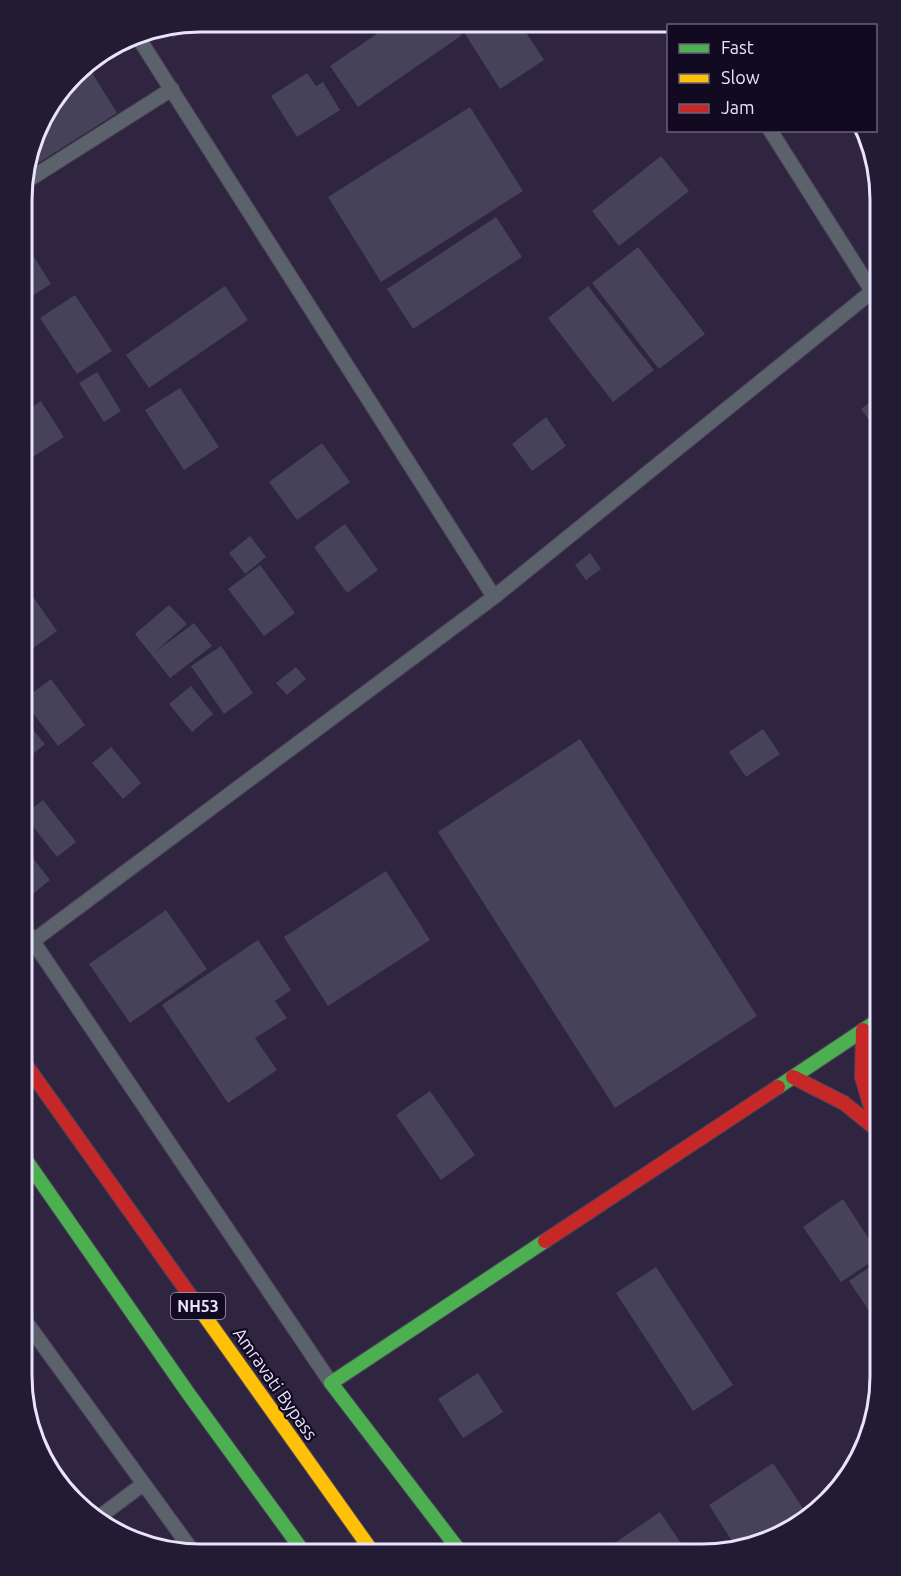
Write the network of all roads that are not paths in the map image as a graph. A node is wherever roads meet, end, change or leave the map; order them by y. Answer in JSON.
{"nodes":[{"id":1,"x":141,"y":41,"type":"edge"},
{"id":2,"x":172,"y":89,"type":"junction"},
{"id":3,"x":771,"y":132,"type":"edge"},
{"id":4,"x":33,"y":177,"type":"edge"},
{"id":5,"x":870,"y":279,"type":"edge"},
{"id":6,"x":870,"y":293,"type":"edge"},
{"id":7,"x":494,"y":597,"type":"junction"},
{"id":8,"x":33,"y":941,"type":"joint"},
{"id":9,"x":869,"y":1026,"type":"edge"},
{"id":10,"x":863,"y":1030,"type":"junction"},
{"id":11,"x":32,"y":1073,"type":"edge"},
{"id":12,"x":793,"y":1077,"type":"junction"},
{"id":13,"x":869,"y":1101,"type":"edge"},
{"id":14,"x":869,"y":1123,"type":"edge"},
{"id":15,"x":32,"y":1169,"type":"edge"},
{"id":16,"x":32,"y":1330,"type":"edge"},
{"id":17,"x":331,"y":1383,"type":"junction"},
{"id":18,"x":142,"y":1485,"type":"junction"},
{"id":19,"x":103,"y":1514,"type":"edge"},
{"id":20,"x":186,"y":1543,"type":"edge"},
{"id":21,"x":298,"y":1544,"type":"edge"},
{"id":22,"x":367,"y":1544,"type":"edge"},
{"id":23,"x":454,"y":1544,"type":"edge"}],
"edges":[{"from":1,"to":2,"type":"lane"},
{"from":2,"to":4,"type":"lane"},
{"from":2,"to":7,"type":"lane"},
{"from":3,"to":5,"type":"lane"},
{"from":6,"to":7,"type":"lane"},
{"from":7,"to":8,"type":"lane"},
{"from":8,"to":17,"type":"lane"},
{"from":9,"to":10,"type":"main road"},
{"from":10,"to":12,"type":"main road"},
{"from":10,"to":13,"type":"main road"},
{"from":11,"to":22,"type":"main road","name":"Amravati Bypass","number":"NH53"},
{"from":12,"to":14,"type":"main road"},
{"from":12,"to":17,"type":"main road"},
{"from":15,"to":21,"type":"main road"},
{"from":16,"to":18,"type":"lane"},
{"from":17,"to":23,"type":"main road"},
{"from":18,"to":19,"type":"lane"},
{"from":18,"to":20,"type":"lane"}]}
